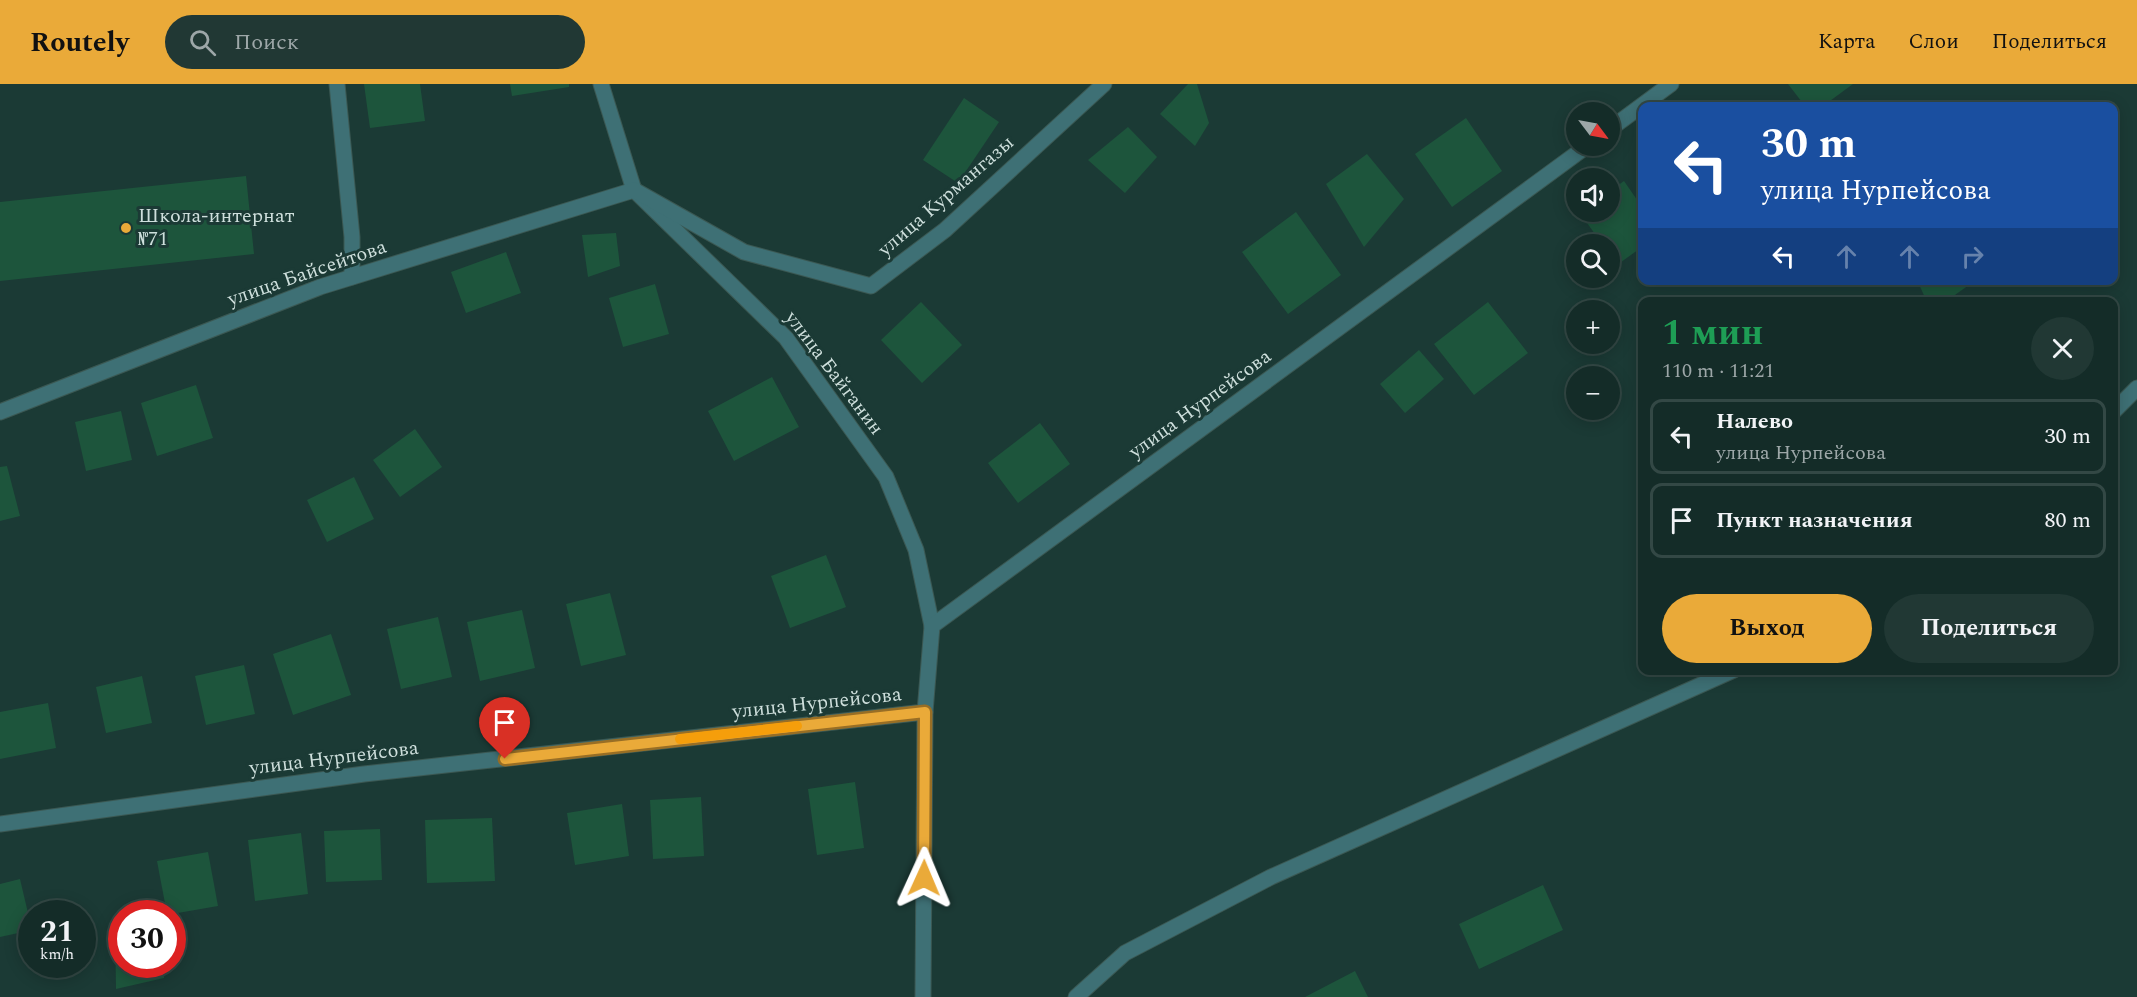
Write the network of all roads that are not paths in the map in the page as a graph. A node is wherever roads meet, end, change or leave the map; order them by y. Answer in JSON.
{"nodes":[{"id":1,"x":337,"y":84,"type":"edge"},
{"id":2,"x":601,"y":84,"type":"edge"},
{"id":3,"x":1104,"y":84,"type":"edge"},
{"id":4,"x":1671,"y":84,"type":"edge"},
{"id":5,"x":1647,"y":102,"type":"edge"},
{"id":6,"x":1638,"y":108,"type":"edge"},
{"id":7,"x":1620,"y":122,"type":"edge"},
{"id":8,"x":1573,"y":156,"type":"edge"},
{"id":9,"x":634,"y":190,"type":"junction"},
{"id":10,"x":352,"y":277,"type":"junction"},
{"id":11,"x":2137,"y":388,"type":"edge"},
{"id":12,"x":2118,"y":407,"type":"edge"},
{"id":13,"x":0,"y":412,"type":"edge"},
{"id":14,"x":932,"y":626,"type":"junction"},
{"id":15,"x":1723,"y":675,"type":"edge"},
{"id":16,"x":925,"y":712,"type":"junction"},
{"id":17,"x":0,"y":824,"type":"edge"},
{"id":18,"x":923,"y":997,"type":"edge"},
{"id":19,"x":1076,"y":997,"type":"edge"}],
"edges":[{"from":1,"to":10,"type":"street"},
{"from":2,"to":9,"type":"street","name":"улица Байганин"},
{"from":3,"to":9,"type":"street","name":"улица Курмангазы"},
{"from":4,"to":5,"type":"street"},
{"from":6,"to":7,"type":"street"},
{"from":8,"to":14,"type":"street","name":"улица Нурпейсова"},
{"from":9,"to":10,"type":"street","name":"улица Байсейтова"},
{"from":9,"to":14,"type":"street","name":"улица Байганин"},
{"from":10,"to":13,"type":"street","name":"улица Байсейтова"},
{"from":11,"to":12,"type":"street"},
{"from":14,"to":16,"type":"street","name":"улица Нурпейсова"},
{"from":15,"to":19,"type":"street"},
{"from":16,"to":17,"type":"street","name":"улица Нурпейсова"},
{"from":16,"to":18,"type":"street"}]}
